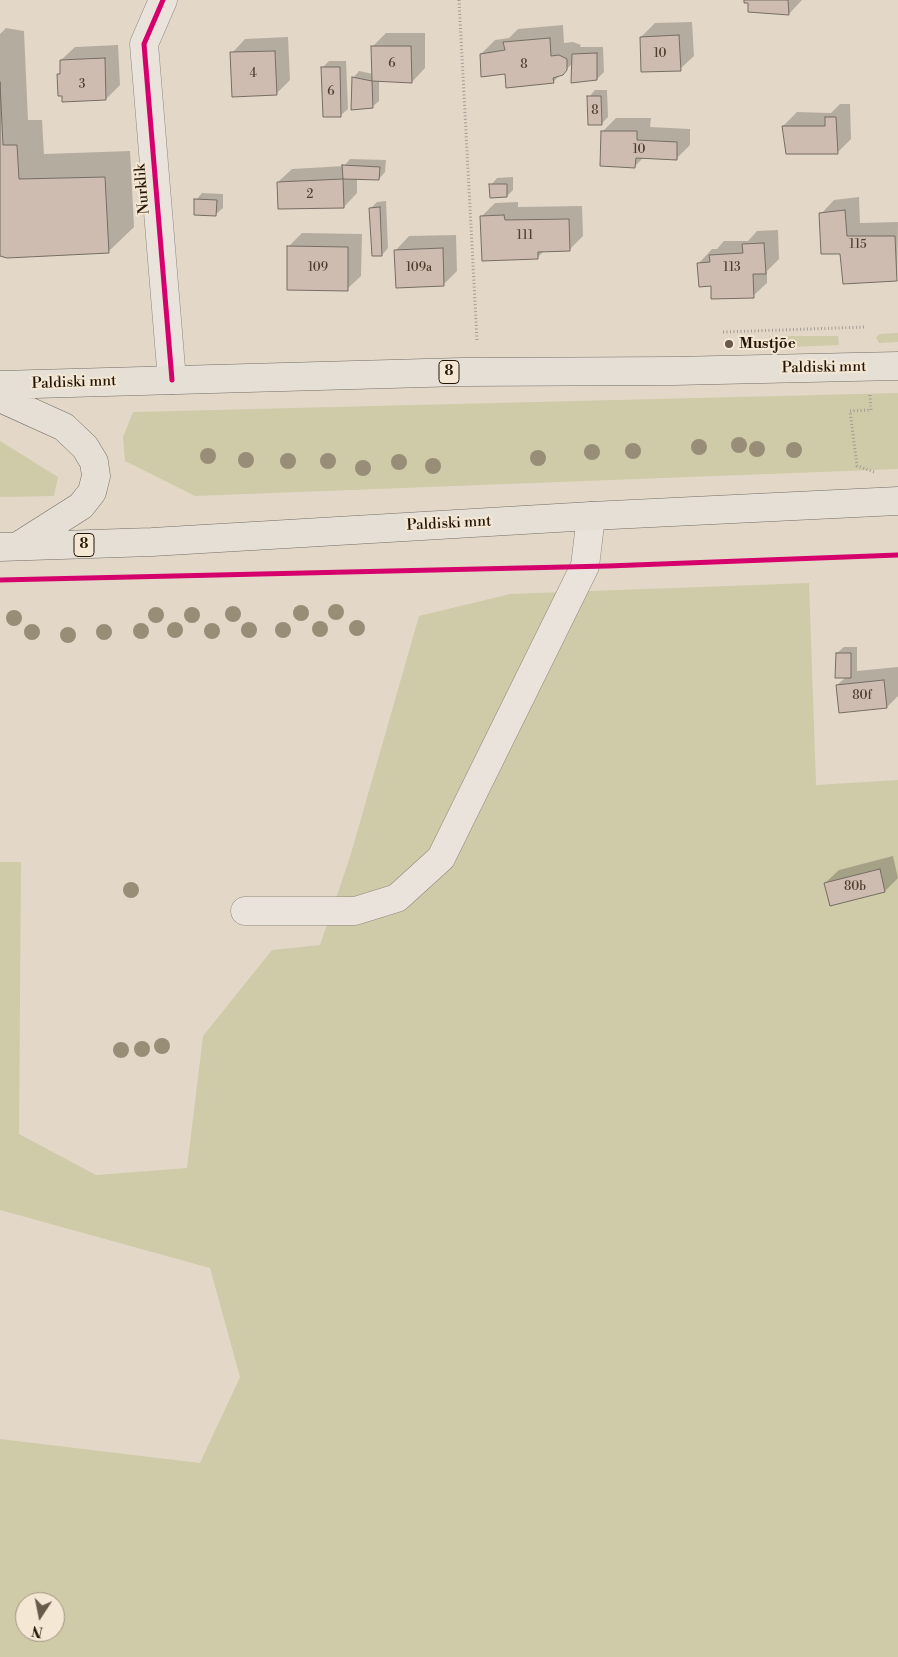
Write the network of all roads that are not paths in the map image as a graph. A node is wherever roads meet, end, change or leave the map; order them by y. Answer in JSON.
{"nodes":[{"id":1,"x":163,"y":0,"type":"edge"},
{"id":2,"x":898,"y":366,"type":"edge"},
{"id":3,"x":172,"y":380,"type":"junction"},
{"id":4,"x":0,"y":385,"type":"edge"},
{"id":5,"x":0,"y":398,"type":"edge"},
{"id":6,"x":898,"y":501,"type":"edge"},
{"id":7,"x":591,"y":516,"type":"junction"},
{"id":8,"x":8,"y":547,"type":"edge"},
{"id":9,"x":245,"y":911,"type":"dead end"}],
"edges":[{"from":1,"to":3,"type":"street","name":"Nurklik"},
{"from":2,"to":3,"type":"main road","name":"Paldiski mnt","number":"8"},
{"from":3,"to":4,"type":"main road","name":"Paldiski mnt","number":"8"},
{"from":5,"to":8,"type":"main road"},
{"from":6,"to":7,"type":"main road","name":"Paldiski mnt","number":"8"},
{"from":7,"to":8,"type":"main road","name":"Paldiski mnt","number":"8"},
{"from":7,"to":9,"type":"street"}]}
